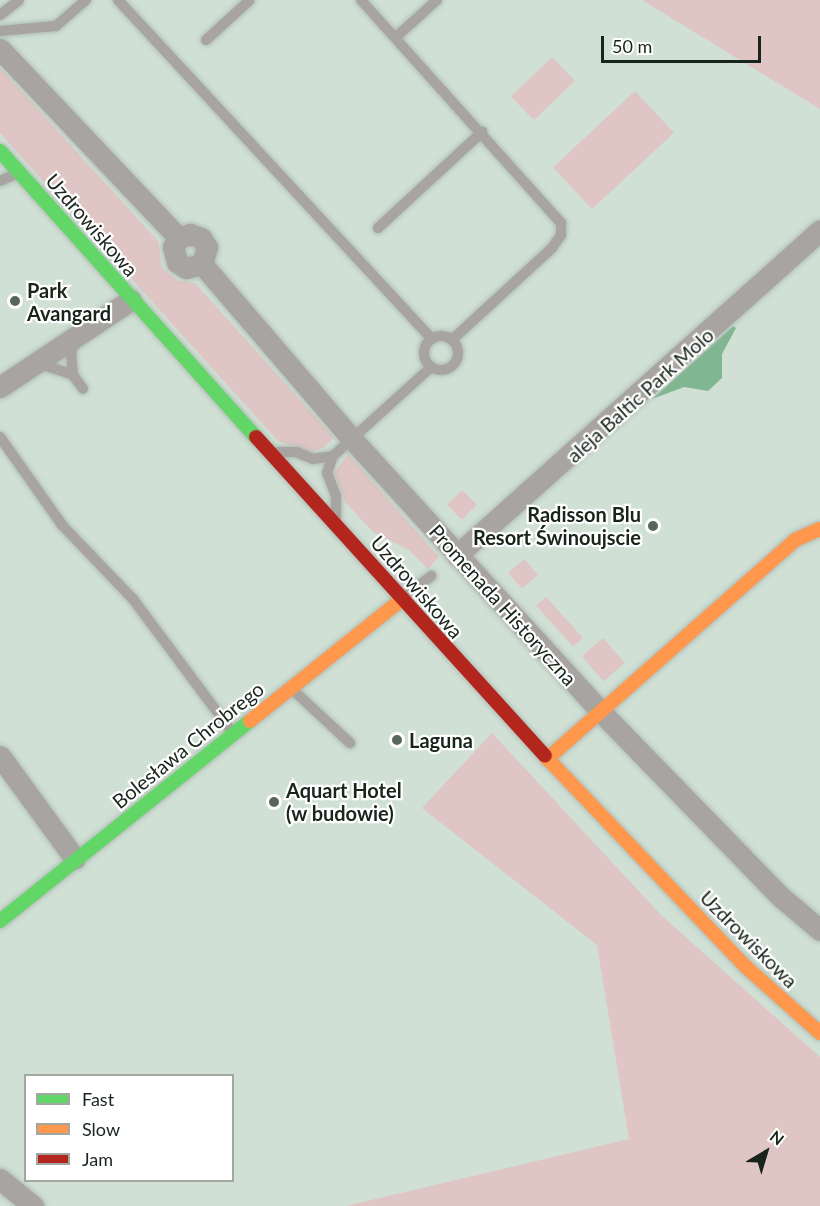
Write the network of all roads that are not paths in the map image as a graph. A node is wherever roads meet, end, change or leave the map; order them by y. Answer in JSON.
{"nodes":[{"id":1,"x":19,"y":0,"type":"edge"},
{"id":2,"x":86,"y":0,"type":"edge"},
{"id":3,"x":118,"y":0,"type":"edge"},
{"id":4,"x":250,"y":0,"type":"edge"},
{"id":5,"x":361,"y":0,"type":"edge"},
{"id":6,"x":437,"y":0,"type":"edge"},
{"id":7,"x":0,"y":15,"type":"edge"},
{"id":8,"x":0,"y":31,"type":"edge"},
{"id":9,"x":396,"y":38,"type":"junction"},
{"id":10,"x":206,"y":40,"type":"dead end"},
{"id":11,"x":0,"y":49,"type":"edge"},
{"id":12,"x":482,"y":132,"type":"junction"},
{"id":13,"x":0,"y":151,"type":"edge"},
{"id":14,"x":19,"y":172,"type":"junction"},
{"id":15,"x":0,"y":181,"type":"edge"},
{"id":16,"x":378,"y":228,"type":"dead end"},
{"id":17,"x":820,"y":231,"type":"edge"},
{"id":18,"x":131,"y":300,"type":"junction"},
{"id":19,"x":75,"y":339,"type":"junction"},
{"id":20,"x":432,"y":339,"type":"junction"},
{"id":21,"x":452,"y":340,"type":"junction"},
{"id":22,"x":37,"y":363,"type":"junction"},
{"id":23,"x":431,"y":367,"type":"junction"},
{"id":24,"x":73,"y":375,"type":"junction"},
{"id":25,"x":0,"y":387,"type":"edge"},
{"id":26,"x":83,"y":389,"type":"dead end"},
{"id":27,"x":0,"y":437,"type":"edge"},
{"id":28,"x":352,"y":439,"type":"junction"},
{"id":29,"x":270,"y":452,"type":"junction"},
{"id":30,"x":333,"y":456,"type":"junction"},
{"id":31,"x":335,"y":524,"type":"junction"},
{"id":32,"x":820,"y":529,"type":"edge"},
{"id":33,"x":457,"y":555,"type":"junction"},
{"id":34,"x":431,"y":576,"type":"dead end"},
{"id":35,"x":401,"y":600,"type":"junction"},
{"id":36,"x":291,"y":688,"type":"junction"},
{"id":37,"x":601,"y":712,"type":"junction"},
{"id":38,"x":233,"y":733,"type":"junction"},
{"id":39,"x":350,"y":743,"type":"dead end"},
{"id":40,"x":0,"y":756,"type":"edge"},
{"id":41,"x":548,"y":759,"type":"junction"},
{"id":42,"x":75,"y":860,"type":"junction"},
{"id":43,"x":0,"y":921,"type":"edge"},
{"id":44,"x":820,"y":930,"type":"edge"},
{"id":45,"x":820,"y":1034,"type":"edge"},
{"id":46,"x":0,"y":1179,"type":"edge"},
{"id":47,"x":33,"y":1206,"type":"edge"}],
"edges":[{"from":1,"to":7,"type":"lane"},
{"from":2,"to":8,"type":"lane"},
{"from":3,"to":20,"type":"lane"},
{"from":4,"to":10,"type":"lane"},
{"from":5,"to":9,"type":"lane"},
{"from":6,"to":9,"type":"lane"},
{"from":9,"to":12,"type":"lane"},
{"from":11,"to":28,"type":"street","name":"Promenada Historyczna"},
{"from":12,"to":16,"type":"lane"},
{"from":12,"to":21,"type":"lane"},
{"from":13,"to":14,"type":"street","name":"Uzdrowiskowa"},
{"from":14,"to":15,"type":"lane"},
{"from":14,"to":18,"type":"street","name":"Uzdrowiskowa"},
{"from":17,"to":33,"type":"street","name":"aleja Baltic Park Molo"},
{"from":18,"to":19,"type":"street"},
{"from":18,"to":29,"type":"street","name":"Uzdrowiskowa"},
{"from":19,"to":22,"type":"street"},
{"from":19,"to":24,"type":"lane"},
{"from":20,"to":21,"type":"lane"},
{"from":20,"to":23,"type":"lane"},
{"from":21,"to":23,"type":"lane"},
{"from":22,"to":24,"type":"lane"},
{"from":22,"to":25,"type":"street"},
{"from":23,"to":28,"type":"lane"},
{"from":24,"to":26,"type":"lane"},
{"from":27,"to":38,"type":"lane"},
{"from":28,"to":30,"type":"lane"},
{"from":28,"to":33,"type":"street","name":"Promenada Historyczna"},
{"from":29,"to":30,"type":"lane"},
{"from":29,"to":31,"type":"street","name":"Uzdrowiskowa"},
{"from":30,"to":31,"type":"lane"},
{"from":31,"to":35,"type":"street","name":"Uzdrowiskowa"},
{"from":32,"to":37,"type":"street"},
{"from":33,"to":37,"type":"street","name":"Promenada Historyczna"},
{"from":34,"to":35,"type":"lane"},
{"from":35,"to":36,"type":"street","name":"Bolesława Chrobrego"},
{"from":35,"to":41,"type":"street","name":"Uzdrowiskowa"},
{"from":36,"to":38,"type":"street","name":"Bolesława Chrobrego"},
{"from":36,"to":39,"type":"lane"},
{"from":37,"to":41,"type":"street"},
{"from":37,"to":44,"type":"street","name":"Promenada Historyczna"},
{"from":38,"to":42,"type":"street","name":"Bolesława Chrobrego"},
{"from":40,"to":42,"type":"street"},
{"from":41,"to":45,"type":"street","name":"Uzdrowiskowa"},
{"from":42,"to":43,"type":"street","name":"Bolesława Chrobrego"},
{"from":46,"to":47,"type":"street"}]}
